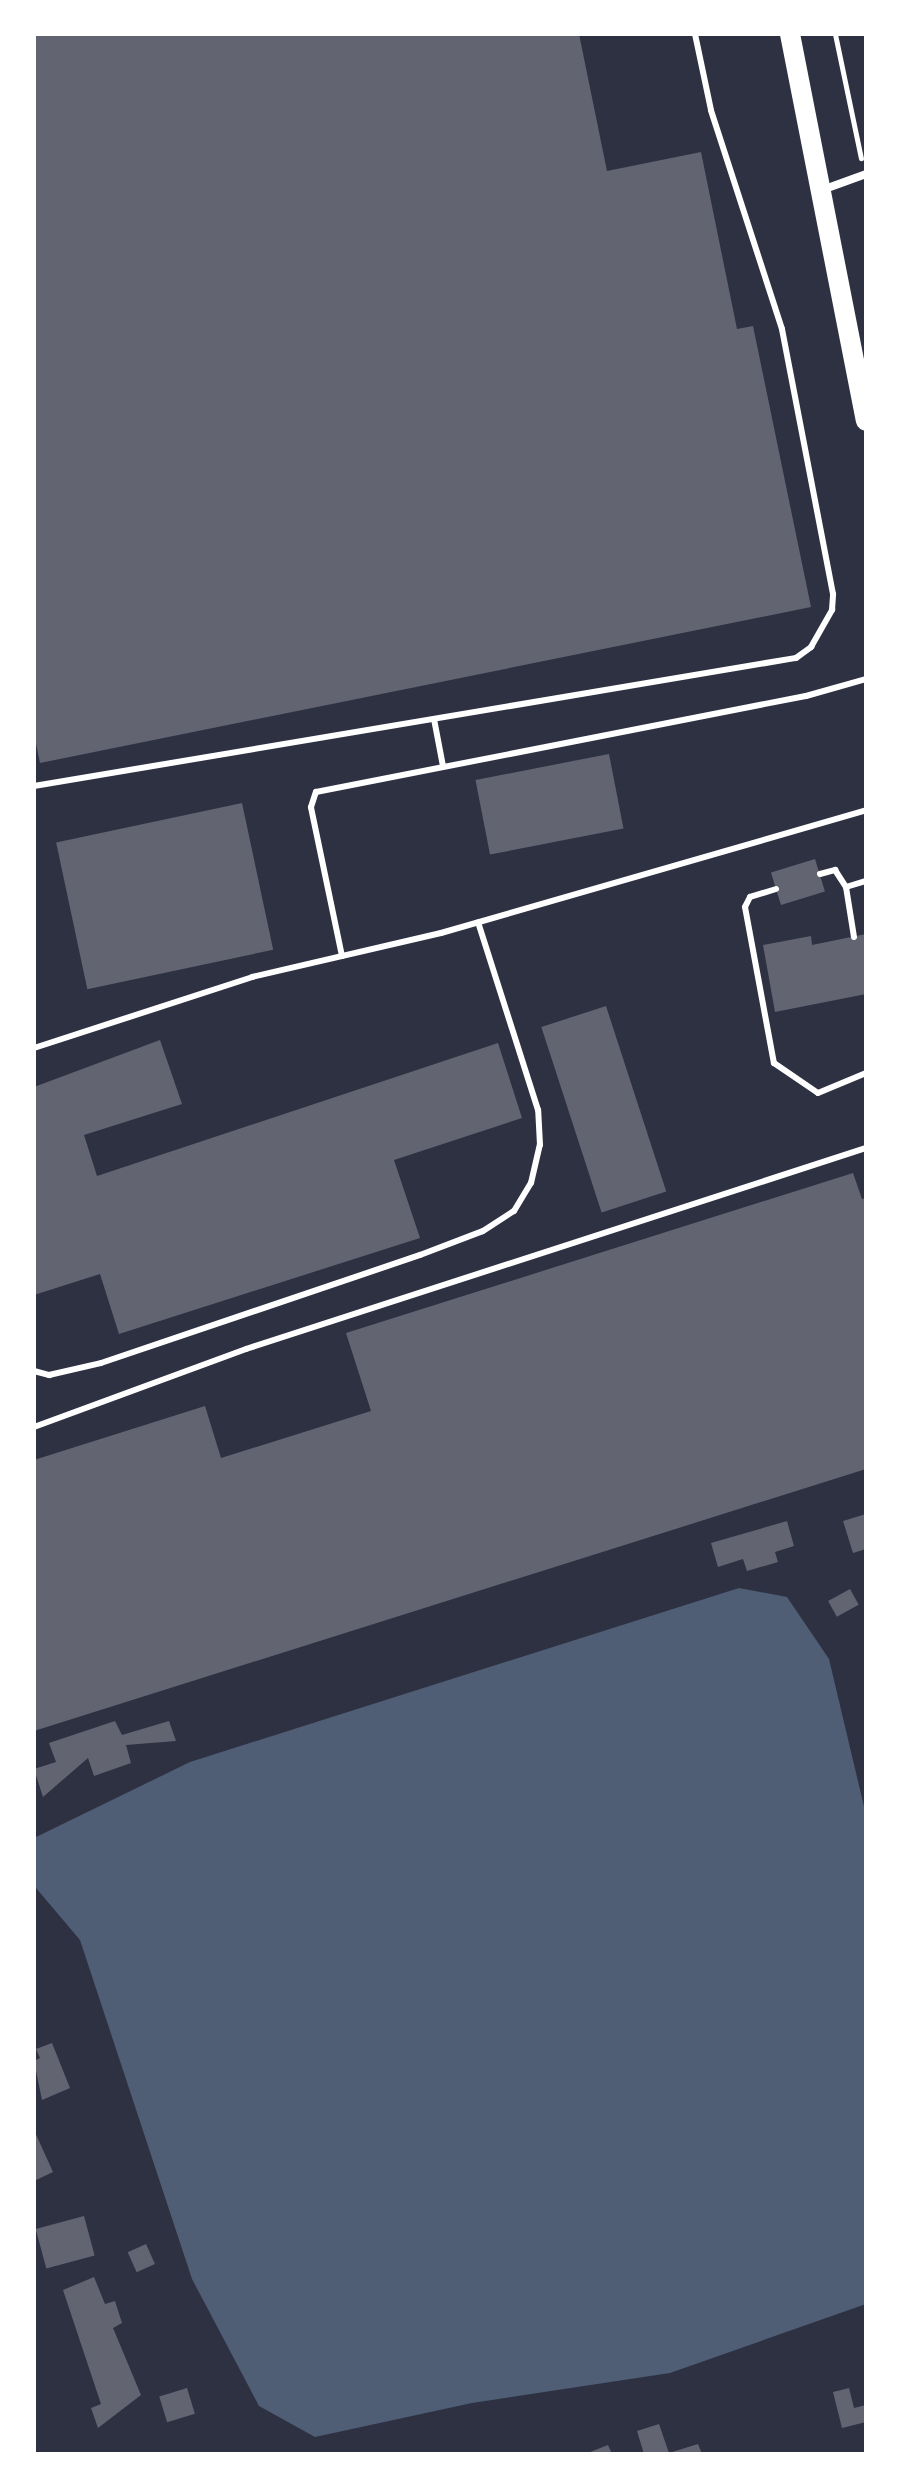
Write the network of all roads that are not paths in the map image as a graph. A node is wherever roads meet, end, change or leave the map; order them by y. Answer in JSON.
{"nodes":[{"id":1,"x":695,"y":34,"type":"edge"},
{"id":2,"x":790,"y":34,"type":"edge"},
{"id":3,"x":865,"y":174,"type":"edge"},
{"id":4,"x":821,"y":191,"type":"junction"},
{"id":5,"x":866,"y":421,"type":"edge"},
{"id":6,"x":866,"y":679,"type":"edge"},
{"id":7,"x":434,"y":719,"type":"junction"},
{"id":8,"x":443,"y":766,"type":"junction"},
{"id":9,"x":34,"y":786,"type":"edge"},
{"id":10,"x":866,"y":810,"type":"edge"},
{"id":11,"x":820,"y":874,"type":"dead end"},
{"id":12,"x":866,"y":881,"type":"edge"},
{"id":13,"x":846,"y":887,"type":"junction"},
{"id":14,"x":776,"y":889,"type":"dead end"},
{"id":15,"x":478,"y":922,"type":"junction"},
{"id":16,"x":854,"y":937,"type":"dead end"},
{"id":17,"x":342,"y":956,"type":"junction"},
{"id":18,"x":34,"y":1048,"type":"edge"},
{"id":19,"x":866,"y":1073,"type":"edge"},
{"id":20,"x":866,"y":1148,"type":"edge"},
{"id":21,"x":34,"y":1371,"type":"edge"},
{"id":22,"x":34,"y":1427,"type":"edge"}],
"edges":[{"from":1,"to":7,"type":"lane"},
{"from":2,"to":4,"type":"main road"},
{"from":3,"to":4,"type":"street"},
{"from":4,"to":5,"type":"main road"},
{"from":6,"to":8,"type":"lane"},
{"from":7,"to":8,"type":"lane"},
{"from":7,"to":9,"type":"lane"},
{"from":8,"to":17,"type":"lane"},
{"from":10,"to":15,"type":"lane"},
{"from":11,"to":13,"type":"lane"},
{"from":12,"to":13,"type":"lane"},
{"from":13,"to":16,"type":"lane"},
{"from":14,"to":19,"type":"lane"},
{"from":15,"to":17,"type":"lane"},
{"from":15,"to":21,"type":"lane"},
{"from":17,"to":18,"type":"lane"},
{"from":20,"to":22,"type":"lane"}]}
